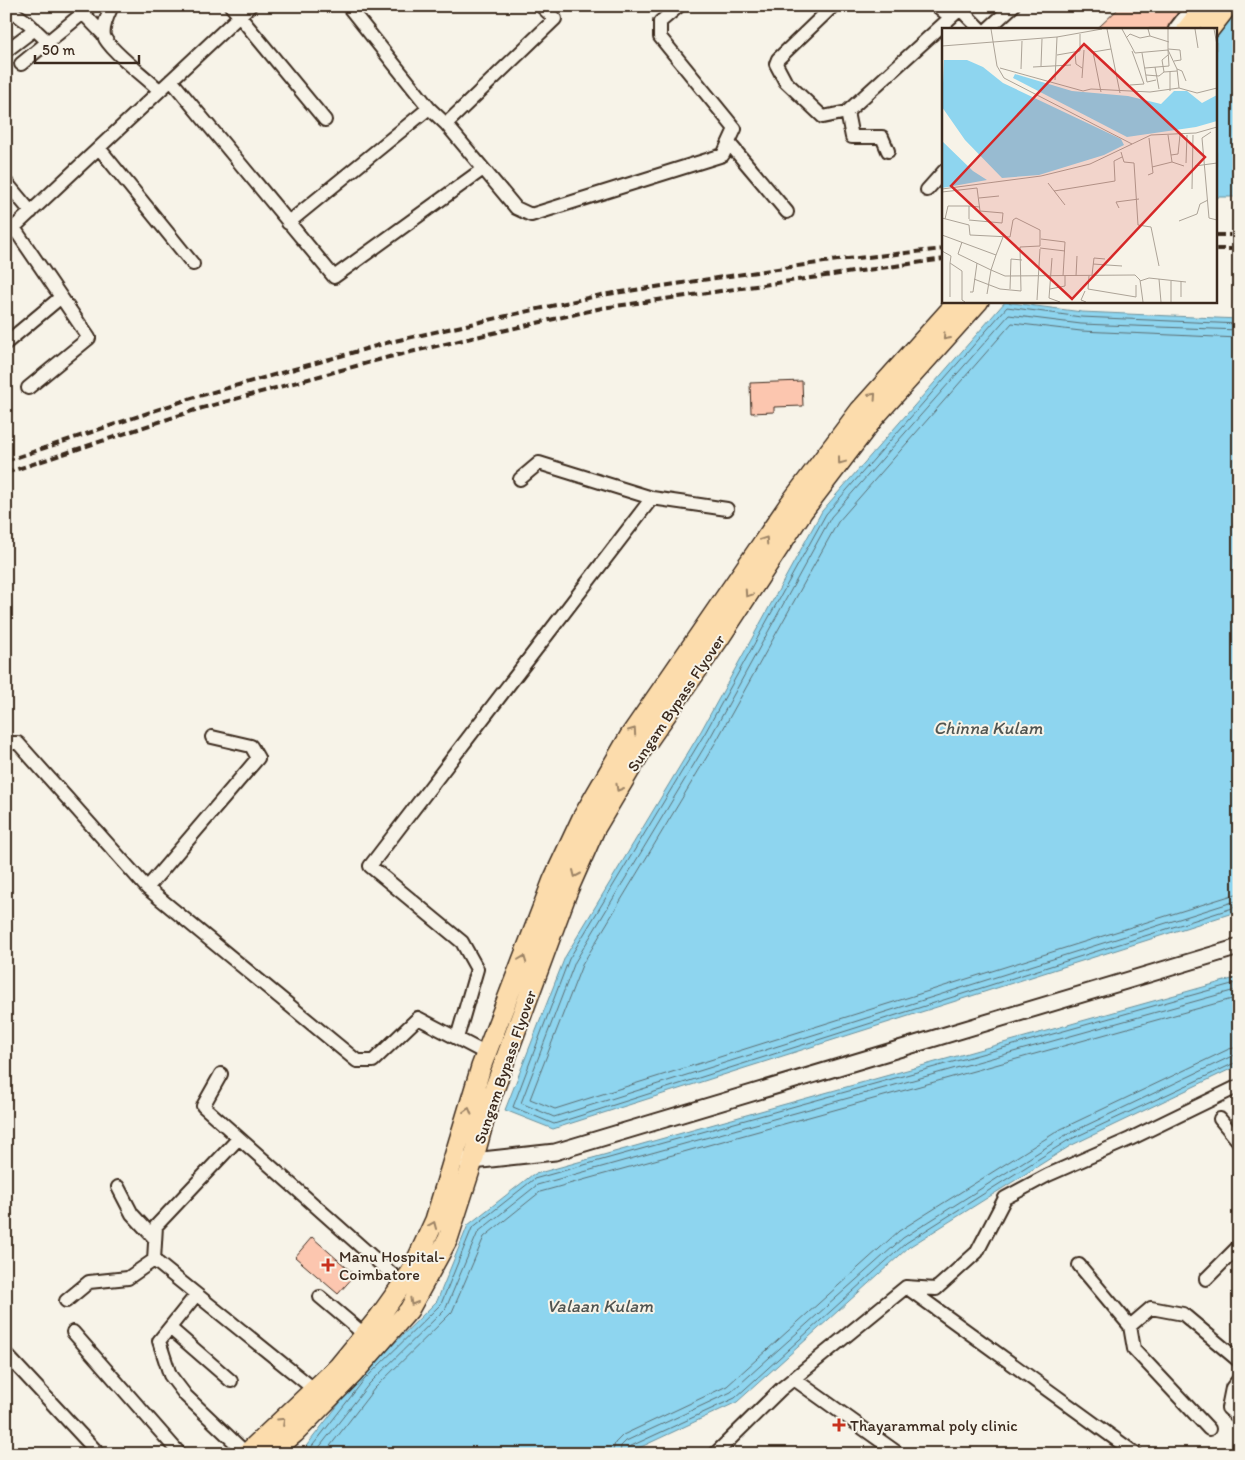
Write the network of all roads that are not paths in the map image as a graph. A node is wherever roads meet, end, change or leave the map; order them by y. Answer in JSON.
{"nodes":[{"id":1,"x":112,"y":6,"type":"edge"},
{"id":2,"x":232,"y":6,"type":"edge"},
{"id":3,"x":250,"y":6,"type":"edge"},
{"id":4,"x":348,"y":6,"type":"edge"},
{"id":5,"x":541,"y":6,"type":"edge"},
{"id":6,"x":679,"y":6,"type":"edge"},
{"id":7,"x":833,"y":6,"type":"edge"},
{"id":8,"x":937,"y":6,"type":"edge"},
{"id":9,"x":1013,"y":6,"type":"edge"},
{"id":10,"x":1194,"y":6,"type":"edge"},
{"id":11,"x":1205,"y":6,"type":"edge"},
{"id":12,"x":1228,"y":6,"type":"edge"},
{"id":13,"x":6,"y":7,"type":"edge"},
{"id":14,"x":79,"y":10,"type":"edge"},
{"id":15,"x":240,"y":16,"type":"junction"},
{"id":16,"x":950,"y":17,"type":"junction"},
{"id":17,"x":979,"y":28,"type":"edge"},
{"id":18,"x":989,"y":28,"type":"edge"},
{"id":19,"x":1176,"y":28,"type":"edge"},
{"id":20,"x":1188,"y":28,"type":"edge"},
{"id":21,"x":1211,"y":28,"type":"edge"},
{"id":22,"x":35,"y":29,"type":"junction"},
{"id":23,"x":104,"y":34,"type":"junction"},
{"id":24,"x":48,"y":42,"type":"junction"},
{"id":25,"x":6,"y":51,"type":"edge"},
{"id":26,"x":21,"y":64,"type":"dead end"},
{"id":27,"x":171,"y":80,"type":"junction"},
{"id":28,"x":159,"y":90,"type":"junction"},
{"id":29,"x":429,"y":108,"type":"junction"},
{"id":30,"x":847,"y":112,"type":"junction"},
{"id":31,"x":325,"y":120,"type":"dead end"},
{"id":32,"x":446,"y":124,"type":"junction"},
{"id":33,"x":729,"y":142,"type":"junction"},
{"id":34,"x":99,"y":148,"type":"junction"},
{"id":35,"x":888,"y":151,"type":"dead end"},
{"id":36,"x":483,"y":168,"type":"junction"},
{"id":37,"x":942,"y":173,"type":"edge"},
{"id":38,"x":6,"y":182,"type":"edge"},
{"id":39,"x":927,"y":190,"type":"dead end"},
{"id":40,"x":31,"y":212,"type":"junction"},
{"id":41,"x":787,"y":212,"type":"dead end"},
{"id":42,"x":288,"y":223,"type":"junction"},
{"id":43,"x":10,"y":232,"type":"edge"},
{"id":44,"x":193,"y":264,"type":"dead end"},
{"id":45,"x":61,"y":297,"type":"junction"},
{"id":46,"x":957,"y":302,"type":"edge"},
{"id":47,"x":978,"y":302,"type":"edge"},
{"id":48,"x":6,"y":343,"type":"edge"},
{"id":49,"x":28,"y":388,"type":"dead end"},
{"id":50,"x":520,"y":479,"type":"dead end"},
{"id":51,"x":652,"y":498,"type":"junction"},
{"id":52,"x":727,"y":509,"type":"dead end"},
{"id":53,"x":212,"y":738,"type":"dead end"},
{"id":54,"x":6,"y":743,"type":"edge"},
{"id":55,"x":588,"y":824,"type":"junction"},
{"id":56,"x":147,"y":888,"type":"junction"},
{"id":57,"x":1239,"y":947,"type":"edge"},
{"id":58,"x":457,"y":1038,"type":"junction"},
{"id":59,"x":487,"y":1054,"type":"junction"},
{"id":60,"x":221,"y":1074,"type":"dead end"},
{"id":61,"x":1239,"y":1086,"type":"edge"},
{"id":62,"x":1220,"y":1119,"type":"dead end"},
{"id":63,"x":238,"y":1139,"type":"junction"},
{"id":64,"x":1239,"y":1142,"type":"edge"},
{"id":65,"x":453,"y":1158,"type":"junction"},
{"id":66,"x":473,"y":1161,"type":"junction"},
{"id":67,"x":118,"y":1187,"type":"dead end"},
{"id":68,"x":155,"y":1239,"type":"junction"},
{"id":69,"x":1239,"y":1246,"type":"edge"},
{"id":70,"x":154,"y":1260,"type":"junction"},
{"id":71,"x":1080,"y":1265,"type":"dead end"},
{"id":72,"x":1206,"y":1278,"type":"dead end"},
{"id":73,"x":403,"y":1284,"type":"junction"},
{"id":74,"x":906,"y":1288,"type":"junction"},
{"id":75,"x":196,"y":1295,"type":"junction"},
{"id":76,"x":320,"y":1297,"type":"dead end"},
{"id":77,"x":66,"y":1301,"type":"dead end"},
{"id":78,"x":1130,"y":1326,"type":"junction"},
{"id":79,"x":170,"y":1328,"type":"junction"},
{"id":80,"x":73,"y":1332,"type":"dead end"},
{"id":81,"x":365,"y":1335,"type":"junction"},
{"id":82,"x":7,"y":1358,"type":"edge"},
{"id":83,"x":1239,"y":1361,"type":"edge"},
{"id":84,"x":794,"y":1379,"type":"junction"},
{"id":85,"x":1239,"y":1379,"type":"edge"},
{"id":86,"x":231,"y":1381,"type":"dead end"},
{"id":87,"x":315,"y":1390,"type":"junction"},
{"id":88,"x":1239,"y":1418,"type":"edge"},
{"id":89,"x":1209,"y":1429,"type":"dead end"},
{"id":90,"x":99,"y":1454,"type":"edge"},
{"id":91,"x":180,"y":1454,"type":"edge"},
{"id":92,"x":246,"y":1454,"type":"edge"},
{"id":93,"x":270,"y":1454,"type":"edge"},
{"id":94,"x":715,"y":1454,"type":"edge"},
{"id":95,"x":899,"y":1454,"type":"edge"},
{"id":96,"x":1136,"y":1454,"type":"edge"}],
"edges":[{"from":1,"to":23,"type":"street"},
{"from":2,"to":15,"type":"street"},
{"from":3,"to":15,"type":"street"},
{"from":4,"to":29,"type":"street"},
{"from":5,"to":32,"type":"street"},
{"from":6,"to":33,"type":"street"},
{"from":7,"to":30,"type":"street"},
{"from":8,"to":16,"type":"street"},
{"from":9,"to":18,"type":"street"},
{"from":10,"to":19,"type":"street"},
{"from":11,"to":20,"type":"main road"},
{"from":12,"to":21,"type":"main road"},
{"from":13,"to":22,"type":"street"},
{"from":14,"to":23,"type":"street"},
{"from":14,"to":24,"type":"street"},
{"from":15,"to":27,"type":"street"},
{"from":15,"to":31,"type":"street"},
{"from":16,"to":17,"type":"street"},
{"from":16,"to":30,"type":"street"},
{"from":22,"to":24,"type":"street"},
{"from":22,"to":25,"type":"street"},
{"from":23,"to":28,"type":"street"},
{"from":24,"to":26,"type":"street"},
{"from":27,"to":28,"type":"street"},
{"from":27,"to":42,"type":"street"},
{"from":28,"to":34,"type":"street"},
{"from":29,"to":32,"type":"street"},
{"from":29,"to":42,"type":"street"},
{"from":30,"to":35,"type":"street"},
{"from":32,"to":36,"type":"street"},
{"from":33,"to":36,"type":"street"},
{"from":33,"to":41,"type":"street"},
{"from":34,"to":40,"type":"street"},
{"from":34,"to":44,"type":"street"},
{"from":36,"to":42,"type":"street"},
{"from":37,"to":39,"type":"street"},
{"from":38,"to":40,"type":"street"},
{"from":40,"to":43,"type":"street"},
{"from":43,"to":45,"type":"street"},
{"from":45,"to":48,"type":"street"},
{"from":45,"to":49,"type":"street"},
{"from":55,"to":46,"type":"main road","name":"Sungam Bypass Flyover","one_way":true},
{"from":47,"to":55,"type":"main road","name":"Sungam Bypass Flyover","one_way":true},
{"from":50,"to":51,"type":"street"},
{"from":51,"to":52,"type":"street"},
{"from":51,"to":58,"type":"street"},
{"from":53,"to":56,"type":"street"},
{"from":54,"to":56,"type":"street"},
{"from":59,"to":55,"type":"main road","name":"Sungam Bypass Flyover","one_way":true},
{"from":55,"to":66,"type":"main road","name":"Sungam Bypass Flyover","one_way":true},
{"from":56,"to":58,"type":"street"},
{"from":57,"to":66,"type":"street"},
{"from":58,"to":59,"type":"street"},
{"from":65,"to":59,"type":"main road","name":"Sungam Bypass Flyover","one_way":true},
{"from":60,"to":63,"type":"street"},
{"from":61,"to":74,"type":"street"},
{"from":62,"to":64,"type":"street"},
{"from":63,"to":68,"type":"street"},
{"from":63,"to":73,"type":"street"},
{"from":65,"to":66,"type":"street"},
{"from":73,"to":65,"type":"main road","name":"Sungam Bypass Flyover","one_way":true},
{"from":66,"to":93,"type":"main road","name":"Sungam Bypass Flyover","one_way":true},
{"from":67,"to":68,"type":"street"},
{"from":68,"to":70,"type":"street"},
{"from":69,"to":72,"type":"street"},
{"from":70,"to":75,"type":"street"},
{"from":70,"to":77,"type":"street"},
{"from":71,"to":78,"type":"street"},
{"from":73,"to":81,"type":"main road","name":"Sungam Bypass Flyover"},
{"from":74,"to":84,"type":"street"},
{"from":74,"to":96,"type":"street"},
{"from":75,"to":79,"type":"street"},
{"from":75,"to":87,"type":"street"},
{"from":76,"to":81,"type":"street"},
{"from":78,"to":83,"type":"street"},
{"from":78,"to":89,"type":"street"},
{"from":79,"to":86,"type":"street"},
{"from":79,"to":92,"type":"street"},
{"from":80,"to":91,"type":"street"},
{"from":81,"to":87,"type":"main road","name":"Sungam Bypass Flyover"},
{"from":82,"to":90,"type":"street"},
{"from":84,"to":94,"type":"street"},
{"from":84,"to":95,"type":"street"},
{"from":85,"to":88,"type":"street"},
{"from":92,"to":87,"type":"main road","name":"Sungam Bypass Flyover","one_way":true}]}
